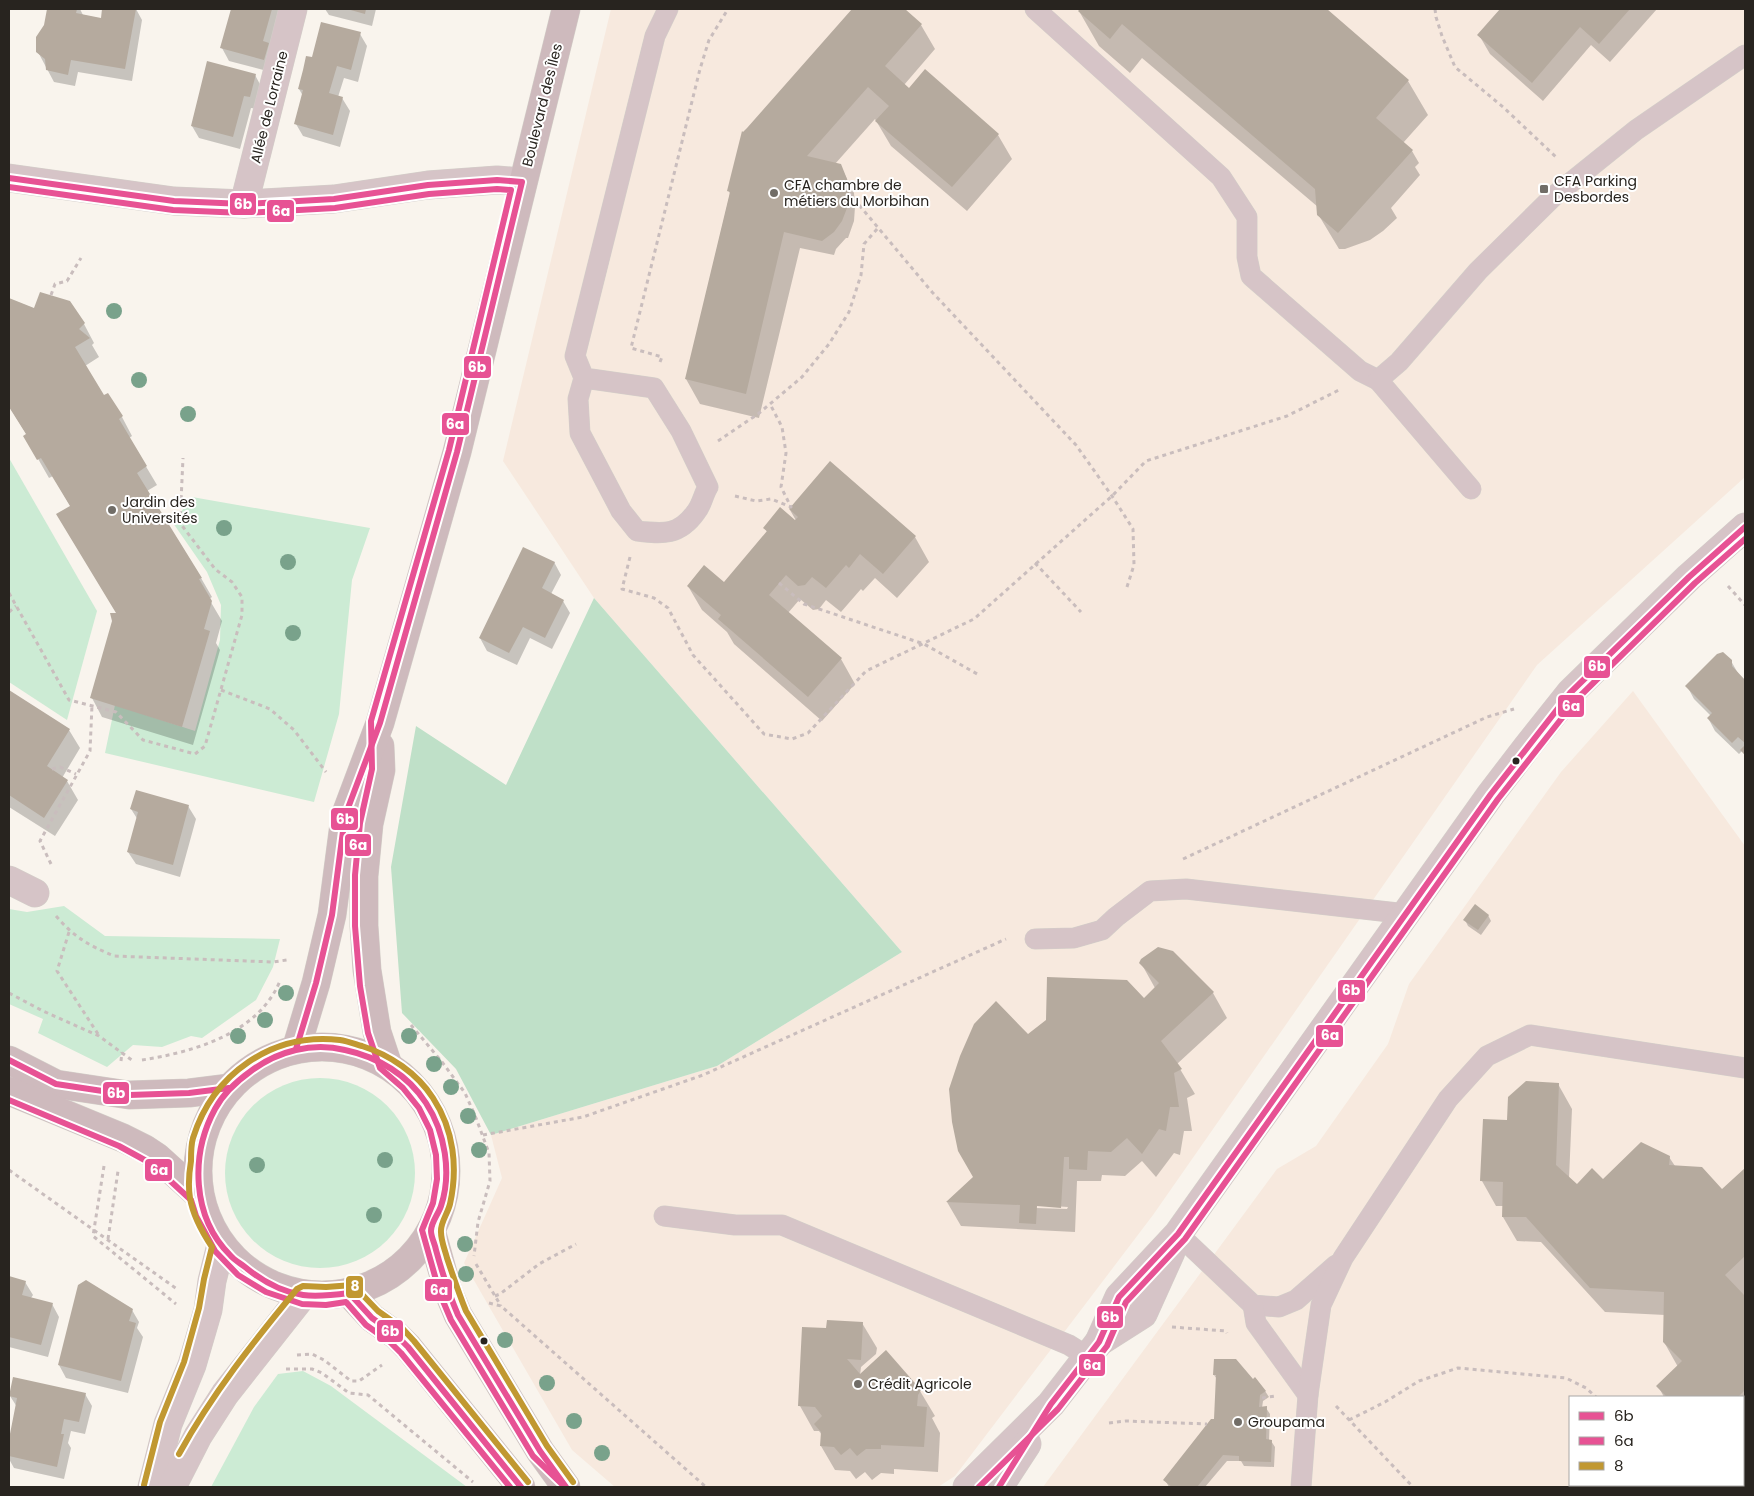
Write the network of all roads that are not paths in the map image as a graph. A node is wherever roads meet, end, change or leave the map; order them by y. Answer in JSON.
{"nodes":[{"id":1,"x":293,"y":9,"type":"edge"},
{"id":2,"x":566,"y":9,"type":"edge"},
{"id":3,"x":668,"y":9,"type":"edge"},
{"id":4,"x":1035,"y":9,"type":"edge"},
{"id":5,"x":1745,"y":55,"type":"edge"},
{"id":6,"x":9,"y":178,"type":"edge"},
{"id":7,"x":522,"y":182,"type":"junction"},
{"id":8,"x":244,"y":204,"type":"junction"},
{"id":9,"x":584,"y":378,"type":"junction"},
{"id":10,"x":1378,"y":380,"type":"junction"},
{"id":11,"x":1471,"y":489,"type":"dead end"},
{"id":12,"x":1745,"y":527,"type":"edge"},
{"id":13,"x":380,"y":724,"type":"junction"},
{"id":14,"x":9,"y":880,"type":"edge"},
{"id":15,"x":36,"y":893,"type":"road end"},
{"id":16,"x":1407,"y":914,"type":"junction"},
{"id":17,"x":1035,"y":940,"type":"dead end"},
{"id":18,"x":296,"y":1049,"type":"junction"},
{"id":19,"x":9,"y":1060,"type":"edge"},
{"id":20,"x":388,"y":1065,"type":"junction"},
{"id":21,"x":1745,"y":1068,"type":"edge"},
{"id":22,"x":229,"y":1088,"type":"junction"},
{"id":23,"x":9,"y":1091,"type":"edge"},
{"id":24,"x":199,"y":1195,"type":"junction"},
{"id":25,"x":664,"y":1216,"type":"dead end"},
{"id":26,"x":431,"y":1230,"type":"junction"},
{"id":27,"x":1178,"y":1234,"type":"junction"},
{"id":28,"x":221,"y":1244,"type":"junction"},
{"id":29,"x":1343,"y":1258,"type":"junction"},
{"id":30,"x":349,"y":1293,"type":"junction"},
{"id":31,"x":303,"y":1295,"type":"junction"},
{"id":32,"x":1253,"y":1306,"type":"junction"},
{"id":33,"x":1093,"y":1350,"type":"junction"},
{"id":34,"x":1308,"y":1395,"type":"junction"},
{"id":35,"x":1051,"y":1404,"type":"junction"},
{"id":36,"x":540,"y":1451,"type":"junction"},
{"id":37,"x":152,"y":1487,"type":"edge"},
{"id":38,"x":172,"y":1487,"type":"edge"},
{"id":39,"x":521,"y":1487,"type":"edge"},
{"id":40,"x":566,"y":1487,"type":"edge"},
{"id":41,"x":577,"y":1487,"type":"edge"},
{"id":42,"x":967,"y":1487,"type":"edge"},
{"id":43,"x":999,"y":1487,"type":"edge"},
{"id":44,"x":1301,"y":1487,"type":"edge"}],
"edges":[{"from":1,"to":8,"type":"street","name":"Allée de Lorraine"},
{"from":2,"to":7,"type":"main road","name":"Boulevard des Îles"},
{"from":3,"to":9,"type":"lane"},
{"from":4,"to":10,"type":"lane"},
{"from":5,"to":10,"type":"lane"},
{"from":6,"to":8,"type":"street"},
{"from":7,"to":8,"type":"street"},
{"from":7,"to":13,"type":"main road","name":"Boulevard des Îles"},
{"from":9,"to":9,"type":"lane"},
{"from":10,"to":11,"type":"lane"},
{"from":12,"to":16,"type":"street"},
{"from":13,"to":18,"type":"main road","name":"Boulevard des Îles"},
{"from":13,"to":20,"type":"main road","name":"Boulevard des Îles"},
{"from":14,"to":15,"type":"street"},
{"from":16,"to":17,"type":"lane"},
{"from":16,"to":27,"type":"street"},
{"from":18,"to":20,"type":"main road"},
{"from":18,"to":22,"type":"main road"},
{"from":19,"to":22,"type":"main road"},
{"from":20,"to":26,"type":"main road"},
{"from":21,"to":29,"type":"lane"},
{"from":22,"to":24,"type":"main road"},
{"from":23,"to":24,"type":"main road"},
{"from":24,"to":28,"type":"main road"},
{"from":25,"to":33,"type":"lane"},
{"from":26,"to":30,"type":"main road"},
{"from":26,"to":36,"type":"main road"},
{"from":27,"to":32,"type":"lane"},
{"from":27,"to":33,"type":"street"},
{"from":28,"to":31,"type":"main road"},
{"from":28,"to":37,"type":"street"},
{"from":29,"to":32,"type":"lane"},
{"from":29,"to":34,"type":"lane"},
{"from":30,"to":31,"type":"main road"},
{"from":30,"to":39,"type":"main road"},
{"from":31,"to":38,"type":"street"},
{"from":32,"to":34,"type":"lane"},
{"from":33,"to":35,"type":"street"},
{"from":34,"to":44,"type":"lane"},
{"from":35,"to":42,"type":"street"},
{"from":35,"to":43,"type":"street"},
{"from":36,"to":40,"type":"main road"},
{"from":36,"to":41,"type":"street"}]}
